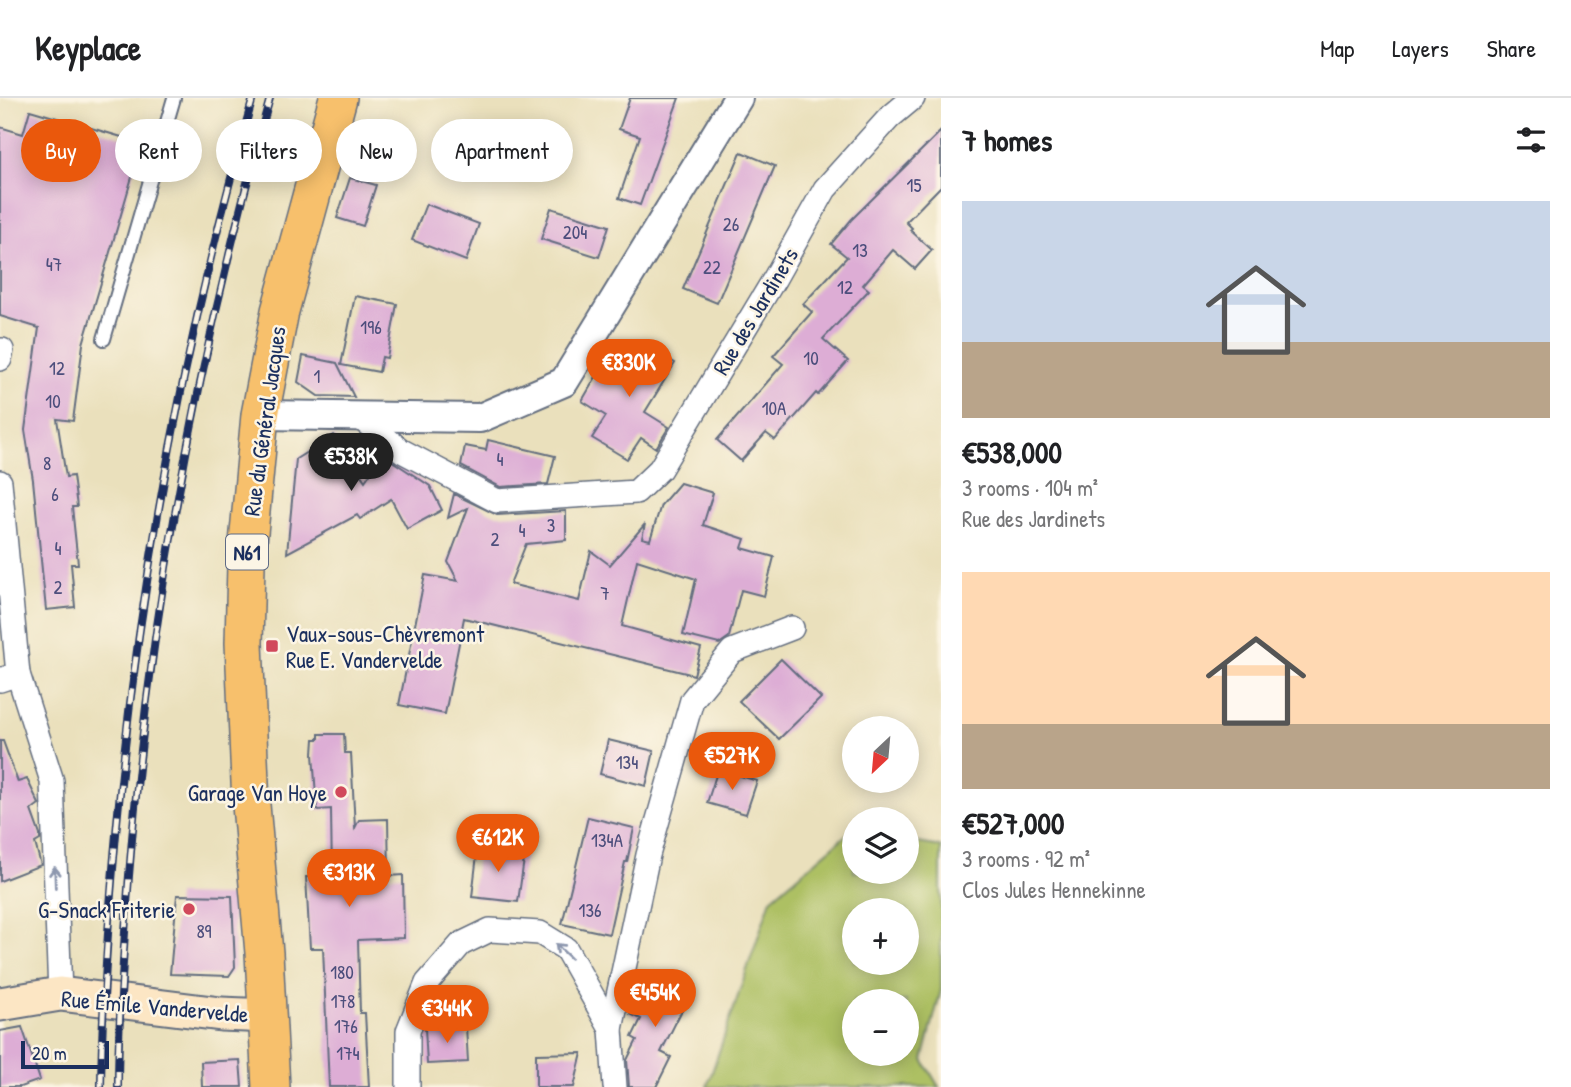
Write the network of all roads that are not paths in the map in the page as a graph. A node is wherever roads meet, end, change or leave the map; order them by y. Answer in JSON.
{"nodes":[{"id":1,"x":174,"y":98,"type":"edge"},
{"id":2,"x":338,"y":98,"type":"edge"},
{"id":3,"x":738,"y":98,"type":"edge"},
{"id":4,"x":913,"y":98,"type":"edge"},
{"id":5,"x":104,"y":339,"type":"dead end"},
{"id":6,"x":260,"y":415,"type":"junction"},
{"id":7,"x":359,"y":417,"type":"junction"},
{"id":8,"x":0,"y":482,"type":"edge"},
{"id":9,"x":792,"y":628,"type":"dead end"},
{"id":10,"x":9,"y":677,"type":"edge"},
{"id":11,"x":60,"y":995,"type":"junction"},
{"id":12,"x":0,"y":1004,"type":"edge"},
{"id":13,"x":268,"y":1016,"type":"junction"},
{"id":14,"x":611,"y":1030,"type":"junction"},
{"id":15,"x":271,"y":1087,"type":"edge"},
{"id":16,"x":408,"y":1087,"type":"edge"},
{"id":17,"x":615,"y":1087,"type":"edge"}],
"edges":[{"from":1,"to":5,"type":"lane"},
{"from":2,"to":6,"type":"main road","name":"Rue du Général Jacques","number":"N61"},
{"from":3,"to":7,"type":"street"},
{"from":4,"to":7,"type":"street","name":"Rue des Jardinets"},
{"from":6,"to":7,"type":"street"},
{"from":6,"to":13,"type":"main road","name":"Rue du Général Jacques","number":"N61"},
{"from":8,"to":10,"type":"street"},
{"from":9,"to":14,"type":"street"},
{"from":11,"to":10,"type":"street","one_way":true},
{"from":11,"to":12,"type":"main road","name":"Rue Émile Vandervelde"},
{"from":11,"to":13,"type":"main road","name":"Rue Émile Vandervelde"},
{"from":13,"to":15,"type":"main road","name":"Rue du Général Jacques","number":"N61"},
{"from":14,"to":16,"type":"street","one_way":true},
{"from":14,"to":17,"type":"street"}]}
